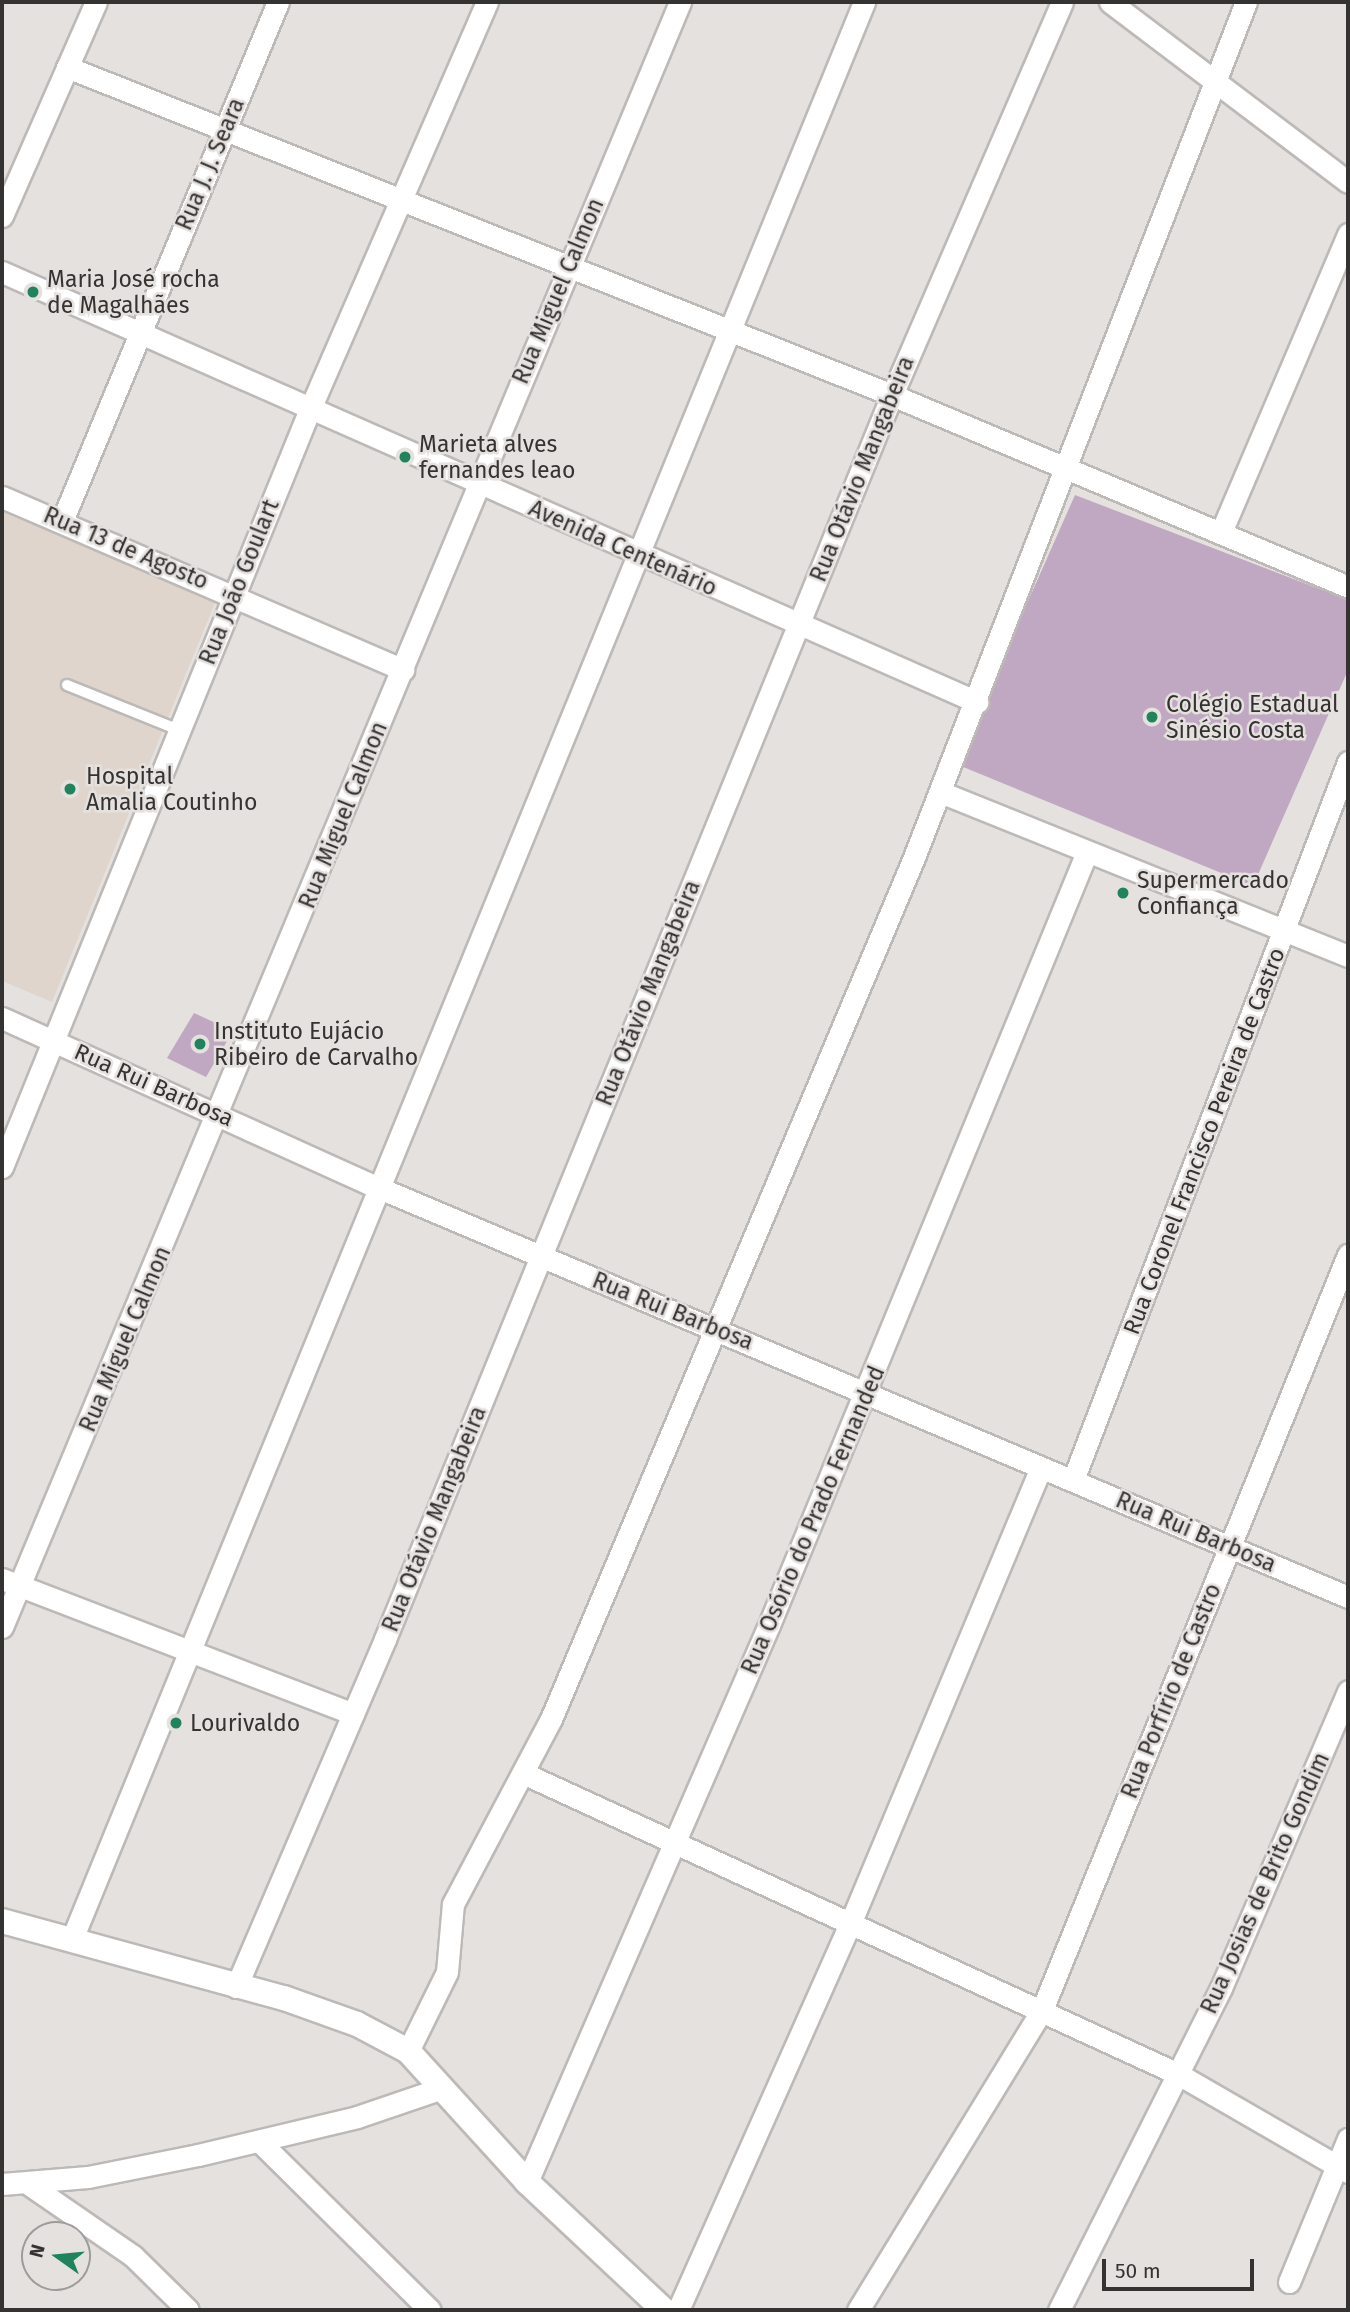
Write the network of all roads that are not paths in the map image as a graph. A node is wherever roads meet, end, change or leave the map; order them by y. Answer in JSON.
{"nodes":[{"id":1,"x":96,"y":2,"type":"edge"},
{"id":2,"x":278,"y":2,"type":"edge"},
{"id":3,"x":487,"y":2,"type":"edge"},
{"id":4,"x":680,"y":2,"type":"edge"},
{"id":5,"x":864,"y":2,"type":"edge"},
{"id":6,"x":1062,"y":2,"type":"edge"},
{"id":7,"x":1110,"y":2,"type":"edge"},
{"id":8,"x":1245,"y":2,"type":"edge"},
{"id":9,"x":67,"y":67,"type":"junction"},
{"id":10,"x":1212,"y":81,"type":"junction"},
{"id":11,"x":226,"y":131,"type":"junction"},
{"id":12,"x":1348,"y":182,"type":"edge"},
{"id":13,"x":400,"y":199,"type":"junction"},
{"id":14,"x":2,"y":216,"type":"edge"},
{"id":15,"x":1348,"y":234,"type":"edge"},
{"id":16,"x":567,"y":267,"type":"junction"},
{"id":17,"x":2,"y":272,"type":"edge"},
{"id":18,"x":730,"y":330,"type":"junction"},
{"id":19,"x":137,"y":332,"type":"junction"},
{"id":20,"x":892,"y":395,"type":"junction"},
{"id":21,"x":310,"y":409,"type":"junction"},
{"id":22,"x":1063,"y":464,"type":"junction"},
{"id":23,"x":478,"y":484,"type":"junction"},
{"id":24,"x":2,"y":497,"type":"edge"},
{"id":25,"x":62,"y":521,"type":"junction"},
{"id":26,"x":1222,"y":530,"type":"junction"},
{"id":27,"x":640,"y":555,"type":"junction"},
{"id":28,"x":1348,"y":587,"type":"edge"},
{"id":29,"x":234,"y":593,"type":"junction"},
{"id":30,"x":798,"y":626,"type":"junction"},
{"id":31,"x":403,"y":670,"type":"junction"},
{"id":32,"x":68,"y":685,"type":"dead end"},
{"id":33,"x":977,"y":702,"type":"junction"},
{"id":34,"x":179,"y":730,"type":"junction"},
{"id":35,"x":1348,"y":762,"type":"edge"},
{"id":36,"x":940,"y":792,"type":"junction"},
{"id":37,"x":1087,"y":852,"type":"junction"},
{"id":38,"x":1286,"y":931,"type":"junction"},
{"id":39,"x":1348,"y":956,"type":"edge"},
{"id":40,"x":2,"y":1018,"type":"edge"},
{"id":41,"x":53,"y":1040,"type":"junction"},
{"id":42,"x":219,"y":1113,"type":"junction"},
{"id":43,"x":2,"y":1167,"type":"edge"},
{"id":44,"x":377,"y":1187,"type":"junction"},
{"id":45,"x":1348,"y":1255,"type":"edge"},
{"id":46,"x":540,"y":1257,"type":"junction"},
{"id":47,"x":716,"y":1329,"type":"junction"},
{"id":48,"x":866,"y":1392,"type":"junction"},
{"id":49,"x":1041,"y":1468,"type":"junction"},
{"id":50,"x":1073,"y":1480,"type":"junction"},
{"id":51,"x":1231,"y":1545,"type":"junction"},
{"id":52,"x":2,"y":1579,"type":"edge"},
{"id":53,"x":22,"y":1587,"type":"junction"},
{"id":54,"x":1348,"y":1597,"type":"edge"},
{"id":55,"x":2,"y":1627,"type":"edge"},
{"id":56,"x":189,"y":1651,"type":"junction"},
{"id":57,"x":1348,"y":1691,"type":"edge"},
{"id":58,"x":353,"y":1714,"type":"junction"},
{"id":59,"x":525,"y":1774,"type":"junction"},
{"id":60,"x":677,"y":1845,"type":"junction"},
{"id":61,"x":2,"y":1921,"type":"edge"},
{"id":62,"x":850,"y":1924,"type":"junction"},
{"id":63,"x":72,"y":1939,"type":"junction"},
{"id":64,"x":236,"y":1987,"type":"junction"},
{"id":65,"x":1042,"y":2010,"type":"junction"},
{"id":66,"x":408,"y":2051,"type":"junction"},
{"id":67,"x":1178,"y":2074,"type":"junction"},
{"id":68,"x":442,"y":2088,"type":"junction"},
{"id":69,"x":1348,"y":2139,"type":"edge"},
{"id":70,"x":259,"y":2141,"type":"junction"},
{"id":71,"x":1342,"y":2169,"type":"edge"},
{"id":72,"x":527,"y":2182,"type":"junction"},
{"id":73,"x":2,"y":2184,"type":"edge"},
{"id":74,"x":30,"y":2185,"type":"junction"},
{"id":75,"x":1289,"y":2281,"type":"dead end"},
{"id":76,"x":651,"y":2306,"type":"edge"},
{"id":77,"x":188,"y":2310,"type":"edge"},
{"id":78,"x":430,"y":2310,"type":"edge"},
{"id":79,"x":678,"y":2310,"type":"edge"},
{"id":80,"x":858,"y":2310,"type":"edge"},
{"id":81,"x":1059,"y":2310,"type":"edge"}],
"edges":[{"from":1,"to":9,"type":"street"},
{"from":2,"to":11,"type":"street","name":"Rua J. J. Seara"},
{"from":3,"to":13,"type":"street","name":"Rua João Goulart"},
{"from":4,"to":16,"type":"street","name":"Rua Miguel Calmon"},
{"from":5,"to":18,"type":"street"},
{"from":6,"to":20,"type":"street","name":"Rua Otávio Mangabeira"},
{"from":7,"to":10,"type":"street"},
{"from":8,"to":10,"type":"street"},
{"from":9,"to":11,"type":"street"},
{"from":9,"to":14,"type":"street"},
{"from":10,"to":12,"type":"street"},
{"from":10,"to":22,"type":"street"},
{"from":11,"to":13,"type":"street"},
{"from":11,"to":19,"type":"street","name":"Rua J. J. Seara"},
{"from":13,"to":16,"type":"street"},
{"from":13,"to":21,"type":"street","name":"Rua João Goulart"},
{"from":15,"to":26,"type":"street"},
{"from":16,"to":18,"type":"street"},
{"from":16,"to":23,"type":"street","name":"Rua Miguel Calmon"},
{"from":17,"to":19,"type":"street","name":"Avenida Centenário"},
{"from":18,"to":20,"type":"street"},
{"from":18,"to":27,"type":"street"},
{"from":19,"to":21,"type":"street","name":"Avenida Centenário"},
{"from":19,"to":25,"type":"street","name":"Rua J. J. Seara"},
{"from":20,"to":22,"type":"street"},
{"from":20,"to":30,"type":"street","name":"Rua Otávio Mangabeira"},
{"from":21,"to":23,"type":"street","name":"Avenida Centenário"},
{"from":21,"to":29,"type":"street","name":"Rua João Goulart"},
{"from":22,"to":26,"type":"street"},
{"from":22,"to":33,"type":"street"},
{"from":23,"to":27,"type":"street","name":"Avenida Centenário"},
{"from":23,"to":31,"type":"street","name":"Rua Miguel Calmon"},
{"from":24,"to":25,"type":"street","name":"Rua 13 de Agosto"},
{"from":25,"to":29,"type":"street","name":"Rua 13 de Agosto"},
{"from":26,"to":28,"type":"street"},
{"from":27,"to":30,"type":"street","name":"Avenida Centenário"},
{"from":27,"to":44,"type":"street"},
{"from":29,"to":31,"type":"street","name":"Rua 13 de Agosto"},
{"from":29,"to":34,"type":"street","name":"Rua João Goulart"},
{"from":30,"to":33,"type":"street","name":"Avenida Centenário"},
{"from":30,"to":46,"type":"street","name":"Rua Otávio Mangabeira"},
{"from":31,"to":42,"type":"street","name":"Rua Miguel Calmon"},
{"from":32,"to":34,"type":"lane"},
{"from":33,"to":36,"type":"street"},
{"from":34,"to":41,"type":"street","name":"Rua João Goulart"},
{"from":35,"to":38,"type":"street","name":"Rua Coronel Francisco Pereira de Castro"},
{"from":36,"to":37,"type":"street"},
{"from":36,"to":47,"type":"street"},
{"from":37,"to":38,"type":"street"},
{"from":37,"to":48,"type":"street","name":"Rua Osório do Prado Fernanded"},
{"from":38,"to":39,"type":"street"},
{"from":38,"to":50,"type":"street","name":"Rua Coronel Francisco Pereira de Castro"},
{"from":40,"to":41,"type":"street","name":"Rua Rui Barbosa"},
{"from":41,"to":42,"type":"street","name":"Rua Rui Barbosa"},
{"from":41,"to":43,"type":"street","name":"Rua João Goulart"},
{"from":42,"to":44,"type":"street","name":"Rua Rui Barbosa"},
{"from":42,"to":53,"type":"street","name":"Rua Miguel Calmon"},
{"from":44,"to":46,"type":"street","name":"Rua Rui Barbosa"},
{"from":44,"to":56,"type":"street"},
{"from":45,"to":51,"type":"street","name":"Rua Porfírio de Castro"},
{"from":46,"to":47,"type":"street","name":"Rua Rui Barbosa"},
{"from":46,"to":58,"type":"street","name":"Rua Otávio Mangabeira"},
{"from":47,"to":48,"type":"street","name":"Rua Rui Barbosa"},
{"from":47,"to":59,"type":"street"},
{"from":48,"to":49,"type":"street","name":"Rua Rui Barbosa"},
{"from":48,"to":60,"type":"street","name":"Rua Osório do Prado Fernanded"},
{"from":49,"to":50,"type":"street","name":"Rua Rui Barbosa"},
{"from":49,"to":62,"type":"street"},
{"from":50,"to":51,"type":"street","name":"Rua Rui Barbosa"},
{"from":51,"to":54,"type":"street","name":"Rua Rui Barbosa"},
{"from":51,"to":65,"type":"street","name":"Rua Porfírio de Castro"},
{"from":52,"to":53,"type":"street"},
{"from":53,"to":55,"type":"street","name":"Rua Miguel Calmon"},
{"from":53,"to":56,"type":"street"},
{"from":56,"to":58,"type":"street"},
{"from":56,"to":63,"type":"street"},
{"from":57,"to":67,"type":"street","name":"Rua Josias de Brito Gondim"},
{"from":58,"to":64,"type":"street","name":"Rua Otávio Mangabeira"},
{"from":59,"to":60,"type":"street"},
{"from":59,"to":66,"type":"street"},
{"from":60,"to":62,"type":"street"},
{"from":60,"to":72,"type":"street","name":"Rua Osório do Prado Fernanded"},
{"from":61,"to":63,"type":"street"},
{"from":62,"to":65,"type":"street"},
{"from":62,"to":79,"type":"street"},
{"from":63,"to":64,"type":"street"},
{"from":64,"to":66,"type":"street"},
{"from":65,"to":67,"type":"street"},
{"from":65,"to":80,"type":"street","name":"Rua Porfírio de Castro"},
{"from":66,"to":68,"type":"street"},
{"from":67,"to":71,"type":"street"},
{"from":67,"to":81,"type":"street","name":"Rua Josias de Brito Gondim"},
{"from":68,"to":70,"type":"street"},
{"from":68,"to":72,"type":"street"},
{"from":69,"to":71,"type":"street"},
{"from":70,"to":74,"type":"street"},
{"from":70,"to":78,"type":"street"},
{"from":71,"to":75,"type":"street"},
{"from":72,"to":76,"type":"street"},
{"from":73,"to":74,"type":"street"},
{"from":74,"to":77,"type":"street"}]}
